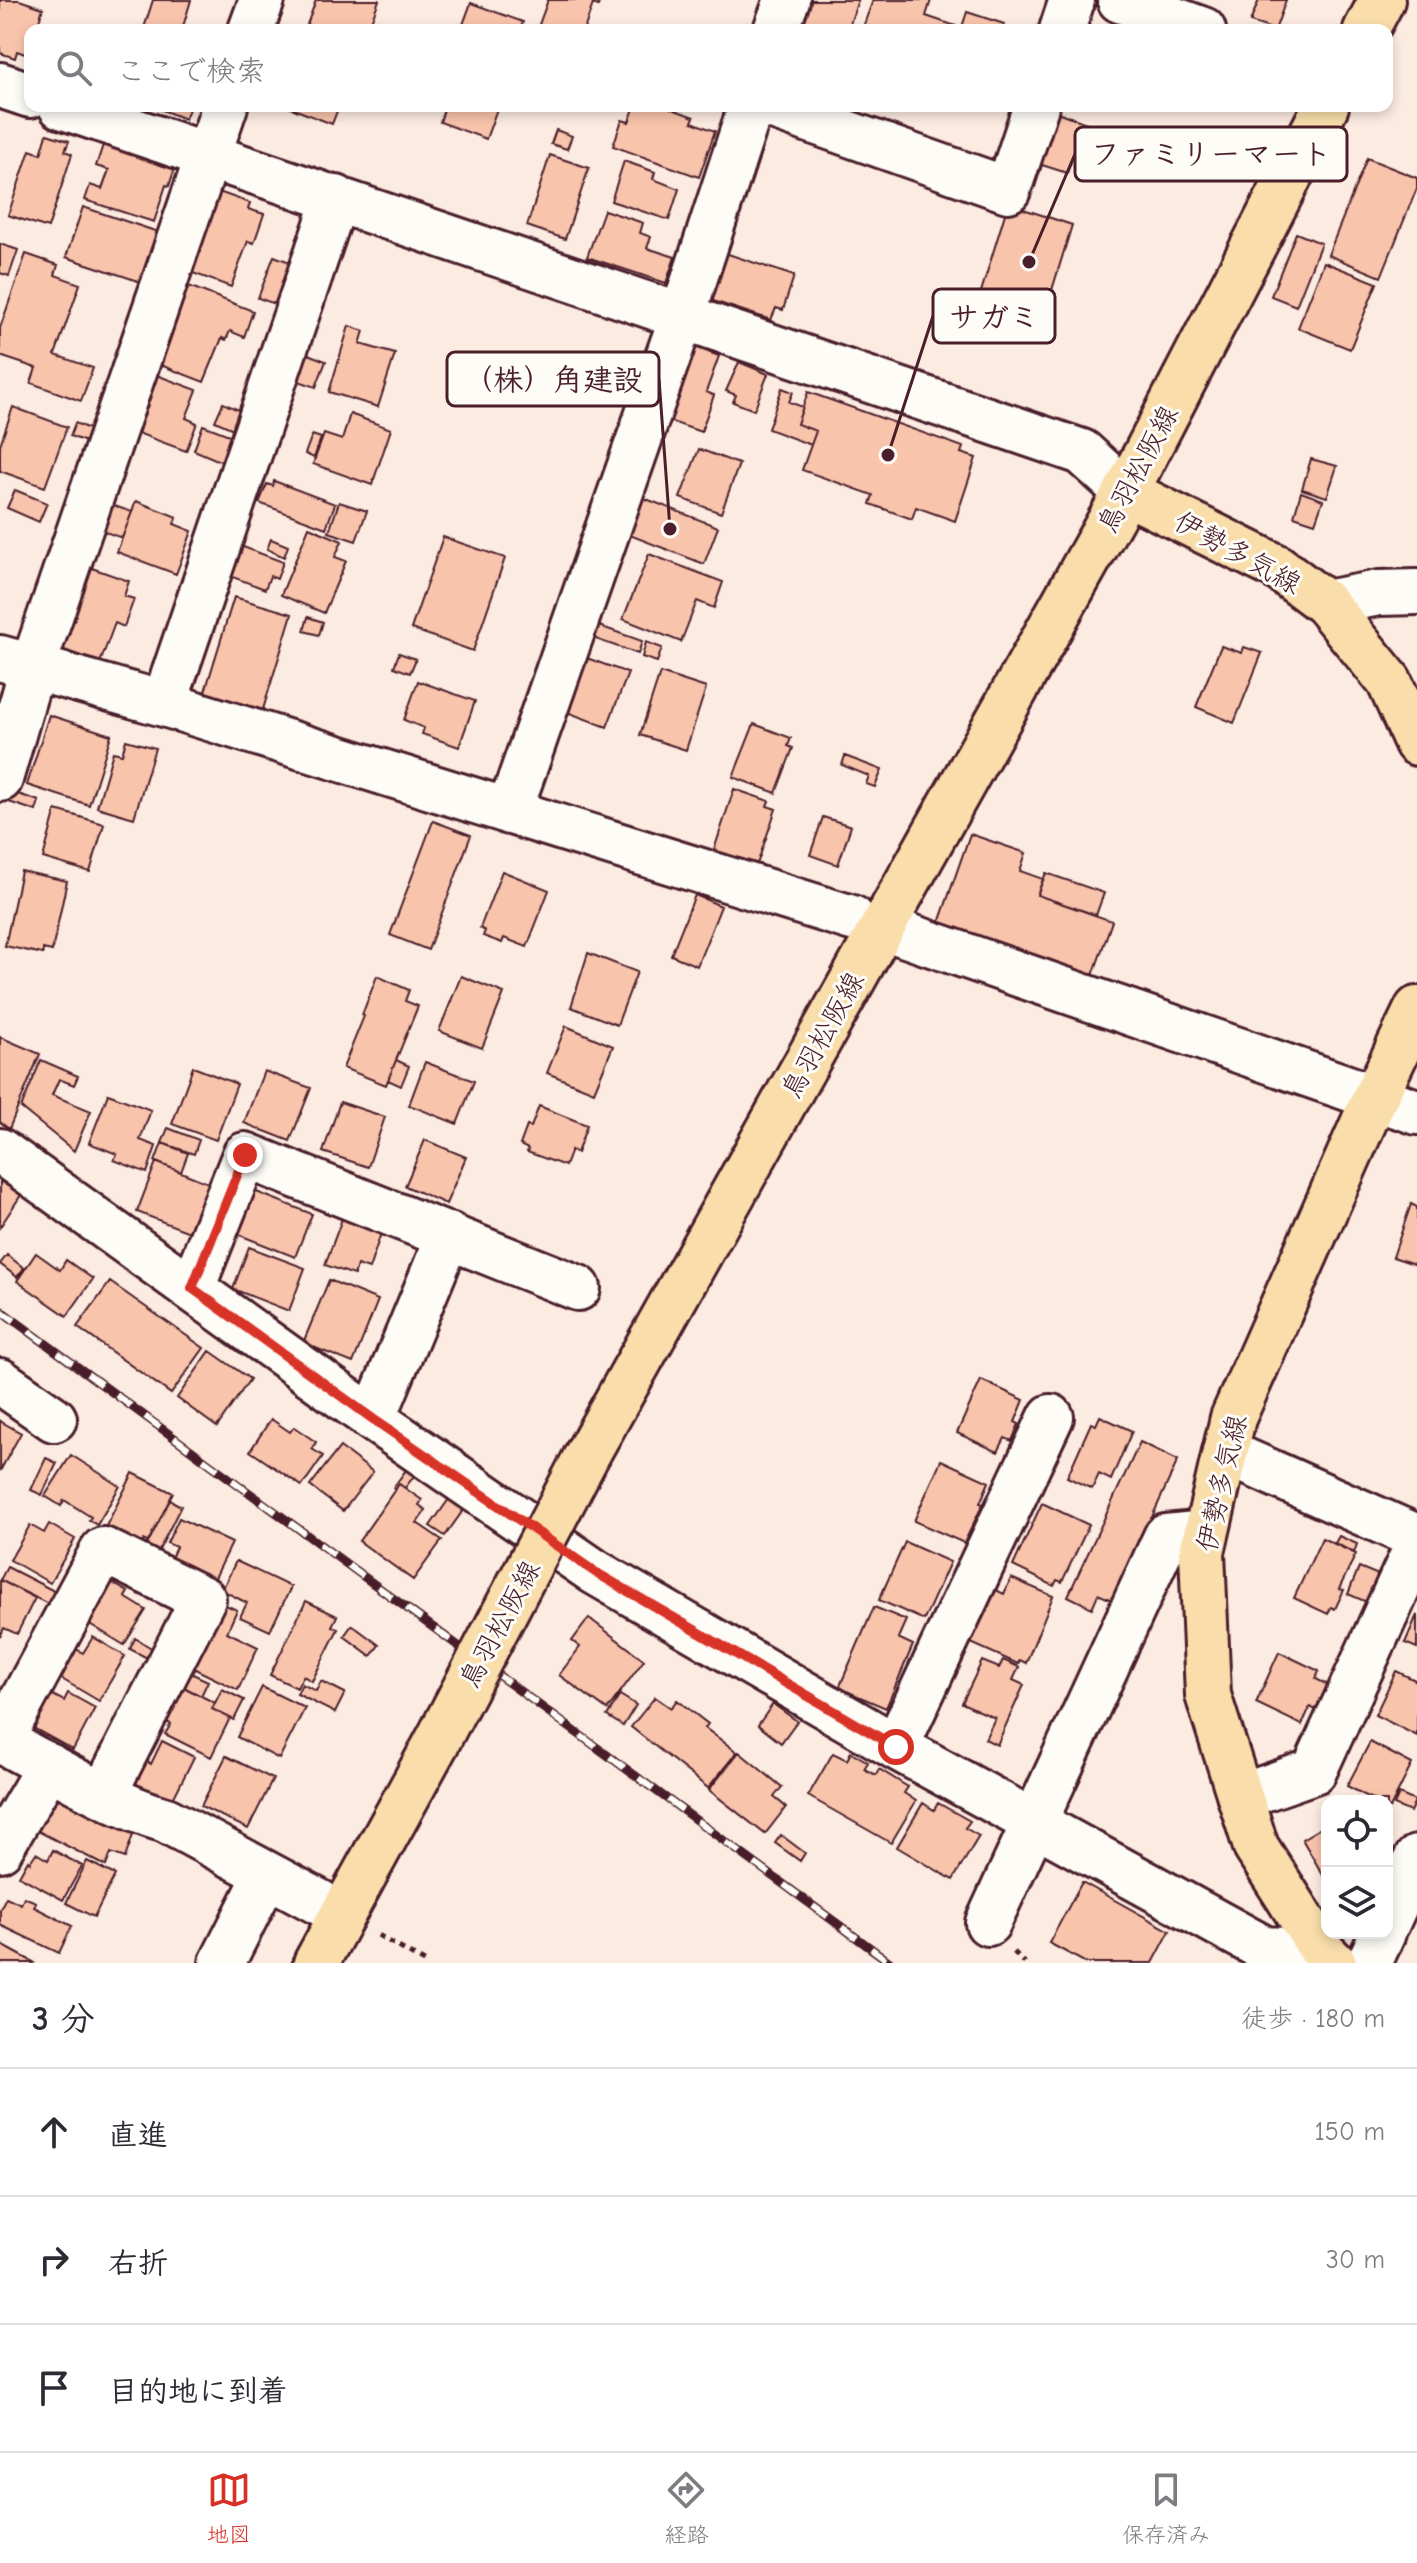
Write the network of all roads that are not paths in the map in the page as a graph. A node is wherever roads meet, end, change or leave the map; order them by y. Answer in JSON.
{"nodes":[{"id":1,"x":262,"y":0,"type":"edge"},
{"id":2,"x":787,"y":0,"type":"edge"},
{"id":3,"x":1072,"y":0,"type":"edge"},
{"id":4,"x":1120,"y":0,"type":"edge"},
{"id":5,"x":1382,"y":0,"type":"edge"},
{"id":6,"x":253,"y":24,"type":"edge"},
{"id":7,"x":778,"y":24,"type":"edge"},
{"id":8,"x":1064,"y":24,"type":"edge"},
{"id":9,"x":1186,"y":24,"type":"edge"},
{"id":10,"x":1369,"y":24,"type":"edge"},
{"id":11,"x":0,"y":85,"type":"edge"},
{"id":12,"x":24,"y":93,"type":"edge"},
{"id":13,"x":79,"y":112,"type":"edge"},
{"id":14,"x":223,"y":112,"type":"edge"},
{"id":15,"x":749,"y":112,"type":"edge"},
{"id":16,"x":787,"y":112,"type":"edge"},
{"id":17,"x":1034,"y":112,"type":"edge"},
{"id":18,"x":1323,"y":112,"type":"edge"},
{"id":19,"x":207,"y":156,"type":"junction"},
{"id":20,"x":336,"y":198,"type":"junction"},
{"id":21,"x":682,"y":317,"type":"junction"},
{"id":22,"x":1126,"y":492,"type":"junction"},
{"id":23,"x":1417,"y":592,"type":"edge"},
{"id":24,"x":1325,"y":603,"type":"junction"},
{"id":25,"x":16,"y":664,"type":"edge"},
{"id":26,"x":164,"y":704,"type":"junction"},
{"id":27,"x":1417,"y":743,"type":"edge"},
{"id":28,"x":0,"y":779,"type":"edge"},
{"id":29,"x":509,"y":812,"type":"junction"},
{"id":30,"x":852,"y":918,"type":"dead end"},
{"id":31,"x":903,"y":934,"type":"dead end"},
{"id":32,"x":1417,"y":1009,"type":"edge"},
{"id":33,"x":1375,"y":1097,"type":"junction"},
{"id":34,"x":1417,"y":1112,"type":"edge"},
{"id":35,"x":0,"y":1151,"type":"edge"},
{"id":36,"x":449,"y":1235,"type":"junction"},
{"id":37,"x":192,"y":1288,"type":"junction"},
{"id":38,"x":578,"y":1288,"type":"dead end"},
{"id":39,"x":0,"y":1381,"type":"edge"},
{"id":40,"x":1051,"y":1417,"type":"dead end"},
{"id":41,"x":54,"y":1419,"type":"dead end"},
{"id":42,"x":373,"y":1419,"type":"junction"},
{"id":43,"x":1225,"y":1452,"type":"junction"},
{"id":44,"x":1206,"y":1533,"type":"junction"},
{"id":45,"x":1417,"y":1537,"type":"edge"},
{"id":46,"x":1417,"y":1546,"type":"edge"},
{"id":47,"x":0,"y":1740,"type":"edge"},
{"id":48,"x":896,"y":1747,"type":"junction"},
{"id":49,"x":49,"y":1766,"type":"junction"},
{"id":50,"x":104,"y":1794,"type":"junction"},
{"id":51,"x":1240,"y":1797,"type":"junction"},
{"id":52,"x":1034,"y":1821,"type":"junction"},
{"id":53,"x":0,"y":1849,"type":"edge"},
{"id":54,"x":1417,"y":1858,"type":"edge"},
{"id":55,"x":266,"y":1876,"type":"junction"},
{"id":56,"x":319,"y":1902,"type":"dead end"},
{"id":57,"x":1393,"y":1910,"type":"edge"},
{"id":58,"x":988,"y":1923,"type":"dead end"},
{"id":59,"x":1380,"y":1939,"type":"edge"},
{"id":60,"x":1329,"y":1957,"type":"edge"},
{"id":61,"x":222,"y":1963,"type":"edge"},
{"id":62,"x":316,"y":1963,"type":"edge"},
{"id":63,"x":1369,"y":1963,"type":"edge"}],
"edges":[{"from":1,"to":6,"type":"street"},
{"from":2,"to":7,"type":"street"},
{"from":3,"to":8,"type":"street"},
{"from":4,"to":9,"type":"street"},
{"from":5,"to":10,"type":"main road"},
{"from":11,"to":12,"type":"street"},
{"from":13,"to":19,"type":"street"},
{"from":14,"to":19,"type":"street"},
{"from":15,"to":21,"type":"street"},
{"from":16,"to":17,"type":"street"},
{"from":18,"to":22,"type":"main road","name":"鳥羽松阪線"},
{"from":19,"to":20,"type":"street"},
{"from":19,"to":25,"type":"street"},
{"from":20,"to":21,"type":"street"},
{"from":20,"to":26,"type":"street"},
{"from":21,"to":22,"type":"street"},
{"from":21,"to":29,"type":"street"},
{"from":22,"to":24,"type":"main road","name":"伊勢多気線"},
{"from":22,"to":62,"type":"main road","name":"鳥羽松阪線","bridge":true},
{"from":23,"to":24,"type":"street"},
{"from":24,"to":27,"type":"main road","name":"伊勢多気線"},
{"from":25,"to":26,"type":"street"},
{"from":25,"to":28,"type":"street"},
{"from":26,"to":29,"type":"street"},
{"from":29,"to":30,"type":"street"},
{"from":31,"to":33,"type":"street"},
{"from":32,"to":33,"type":"main road","name":"伊勢多気線"},
{"from":33,"to":34,"type":"street"},
{"from":33,"to":43,"type":"main road","name":"伊勢多気線"},
{"from":35,"to":37,"type":"street"},
{"from":36,"to":37,"type":"street"},
{"from":36,"to":38,"type":"street"},
{"from":36,"to":42,"type":"street"},
{"from":37,"to":42,"type":"street"},
{"from":39,"to":41,"type":"street"},
{"from":40,"to":48,"type":"street"},
{"from":42,"to":48,"type":"street"},
{"from":43,"to":44,"type":"main road","name":"伊勢多気線"},
{"from":43,"to":45,"type":"street"},
{"from":44,"to":51,"type":"main road","name":"伊勢多気線"},
{"from":44,"to":52,"type":"street"},
{"from":46,"to":51,"type":"street"},
{"from":47,"to":49,"type":"street"},
{"from":47,"to":50,"type":"street"},
{"from":48,"to":52,"type":"street"},
{"from":49,"to":50,"type":"street"},
{"from":49,"to":53,"type":"street"},
{"from":50,"to":55,"type":"street"},
{"from":51,"to":60,"type":"main road","name":"伊勢多気線"},
{"from":52,"to":58,"type":"street"},
{"from":52,"to":60,"type":"street"},
{"from":54,"to":57,"type":"street"},
{"from":55,"to":56,"type":"street"},
{"from":55,"to":61,"type":"street"},
{"from":59,"to":63,"type":"street"}]}
